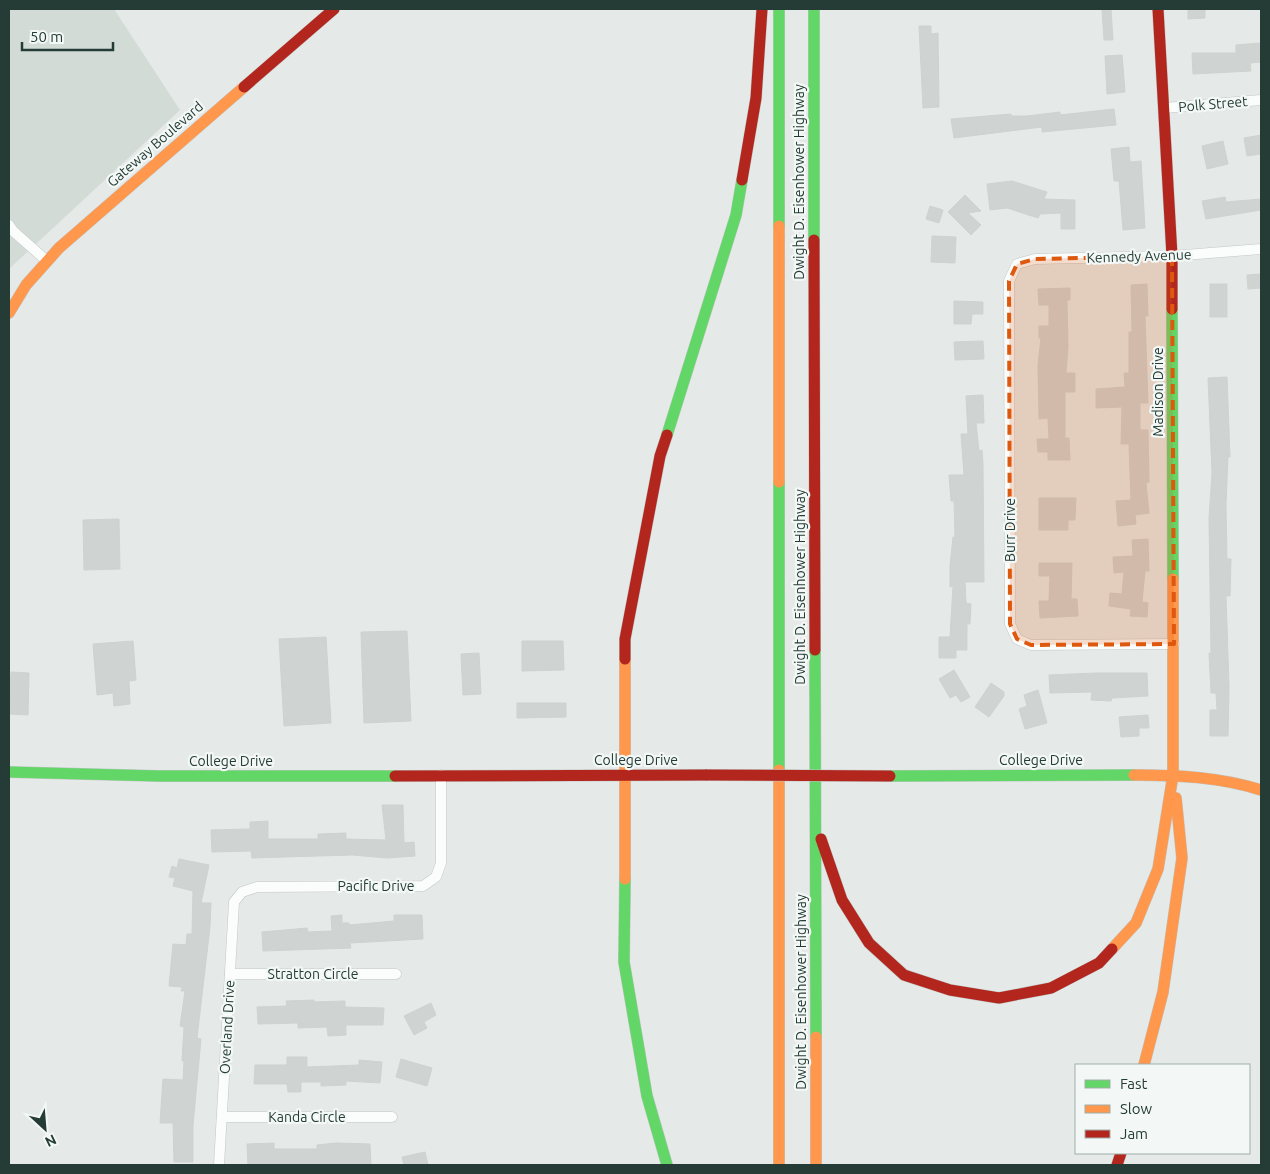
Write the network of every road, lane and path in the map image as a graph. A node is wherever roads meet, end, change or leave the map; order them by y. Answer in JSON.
{"nodes":[{"id":1,"x":334,"y":9,"type":"edge"},
{"id":2,"x":762,"y":9,"type":"edge"},
{"id":3,"x":779,"y":9,"type":"edge"},
{"id":4,"x":814,"y":9,"type":"edge"},
{"id":5,"x":1158,"y":9,"type":"edge"},
{"id":6,"x":1261,"y":100,"type":"edge"},
{"id":7,"x":1164,"y":108,"type":"junction"},
{"id":8,"x":9,"y":224,"type":"edge"},
{"id":9,"x":1261,"y":249,"type":"edge"},
{"id":10,"x":1172,"y":256,"type":"junction"},
{"id":11,"x":47,"y":261,"type":"junction"},
{"id":12,"x":1017,"y":264,"type":"joint"},
{"id":13,"x":9,"y":313,"type":"edge"},
{"id":14,"x":1174,"y":644,"type":"junction"},
{"id":15,"x":9,"y":772,"type":"edge"},
{"id":16,"x":441,"y":775,"type":"junction"},
{"id":17,"x":626,"y":775,"type":"junction"},
{"id":18,"x":1173,"y":775,"type":"junction"},
{"id":19,"x":1261,"y":790,"type":"edge"},
{"id":20,"x":816,"y":826,"type":"junction"},
{"id":21,"x":242,"y":892,"type":"joint"},
{"id":22,"x":230,"y":974,"type":"junction"},
{"id":23,"x":396,"y":974,"type":"dead end"},
{"id":24,"x":1144,"y":1064,"type":"edge"},
{"id":25,"x":222,"y":1117,"type":"junction"},
{"id":26,"x":392,"y":1117,"type":"dead end"},
{"id":27,"x":219,"y":1165,"type":"edge"},
{"id":28,"x":667,"y":1165,"type":"edge"},
{"id":29,"x":779,"y":1165,"type":"edge"},
{"id":30,"x":816,"y":1165,"type":"edge"}],
"edges":[{"from":1,"to":11,"type":"main road","name":"Gateway Boulevard"},
{"from":2,"to":17,"type":"main road"},
{"from":3,"to":29,"type":"main road","name":"Dwight D. Eisenhower Highway"},
{"from":4,"to":20,"type":"main road","name":"Dwight D. Eisenhower Highway"},
{"from":5,"to":7,"type":"main road","name":"Madison Drive"},
{"from":6,"to":7,"type":"street","name":"Polk Street"},
{"from":7,"to":10,"type":"main road","name":"Madison Drive"},
{"from":8,"to":11,"type":"street"},
{"from":9,"to":10,"type":"street","name":"Kennedy Avenue"},
{"from":10,"to":12,"type":"street","name":"Kennedy Avenue"},
{"from":10,"to":14,"type":"main road","name":"Madison Drive"},
{"from":11,"to":13,"type":"main road","name":"Gateway Boulevard"},
{"from":12,"to":14,"type":"street","name":"Burr Drive"},
{"from":14,"to":18,"type":"main road","name":"Madison Drive"},
{"from":15,"to":16,"type":"main road","name":"College Drive"},
{"from":16,"to":17,"type":"main road","name":"College Drive"},
{"from":16,"to":21,"type":"street","name":"Pacific Drive"},
{"from":17,"to":18,"type":"main road","name":"College Drive","bridge":true},
{"from":17,"to":28,"type":"main road"},
{"from":18,"to":19,"type":"main road","name":"College Drive"},
{"from":18,"to":20,"type":"main road"},
{"from":18,"to":24,"type":"main road"},
{"from":20,"to":30,"type":"main road","name":"Dwight D. Eisenhower Highway"},
{"from":21,"to":22,"type":"street","name":"Overland Drive"},
{"from":22,"to":23,"type":"street","name":"Stratton Circle"},
{"from":22,"to":25,"type":"street","name":"Overland Drive"},
{"from":25,"to":26,"type":"street","name":"Kanda Circle"},
{"from":25,"to":27,"type":"street","name":"Overland Drive"}]}
